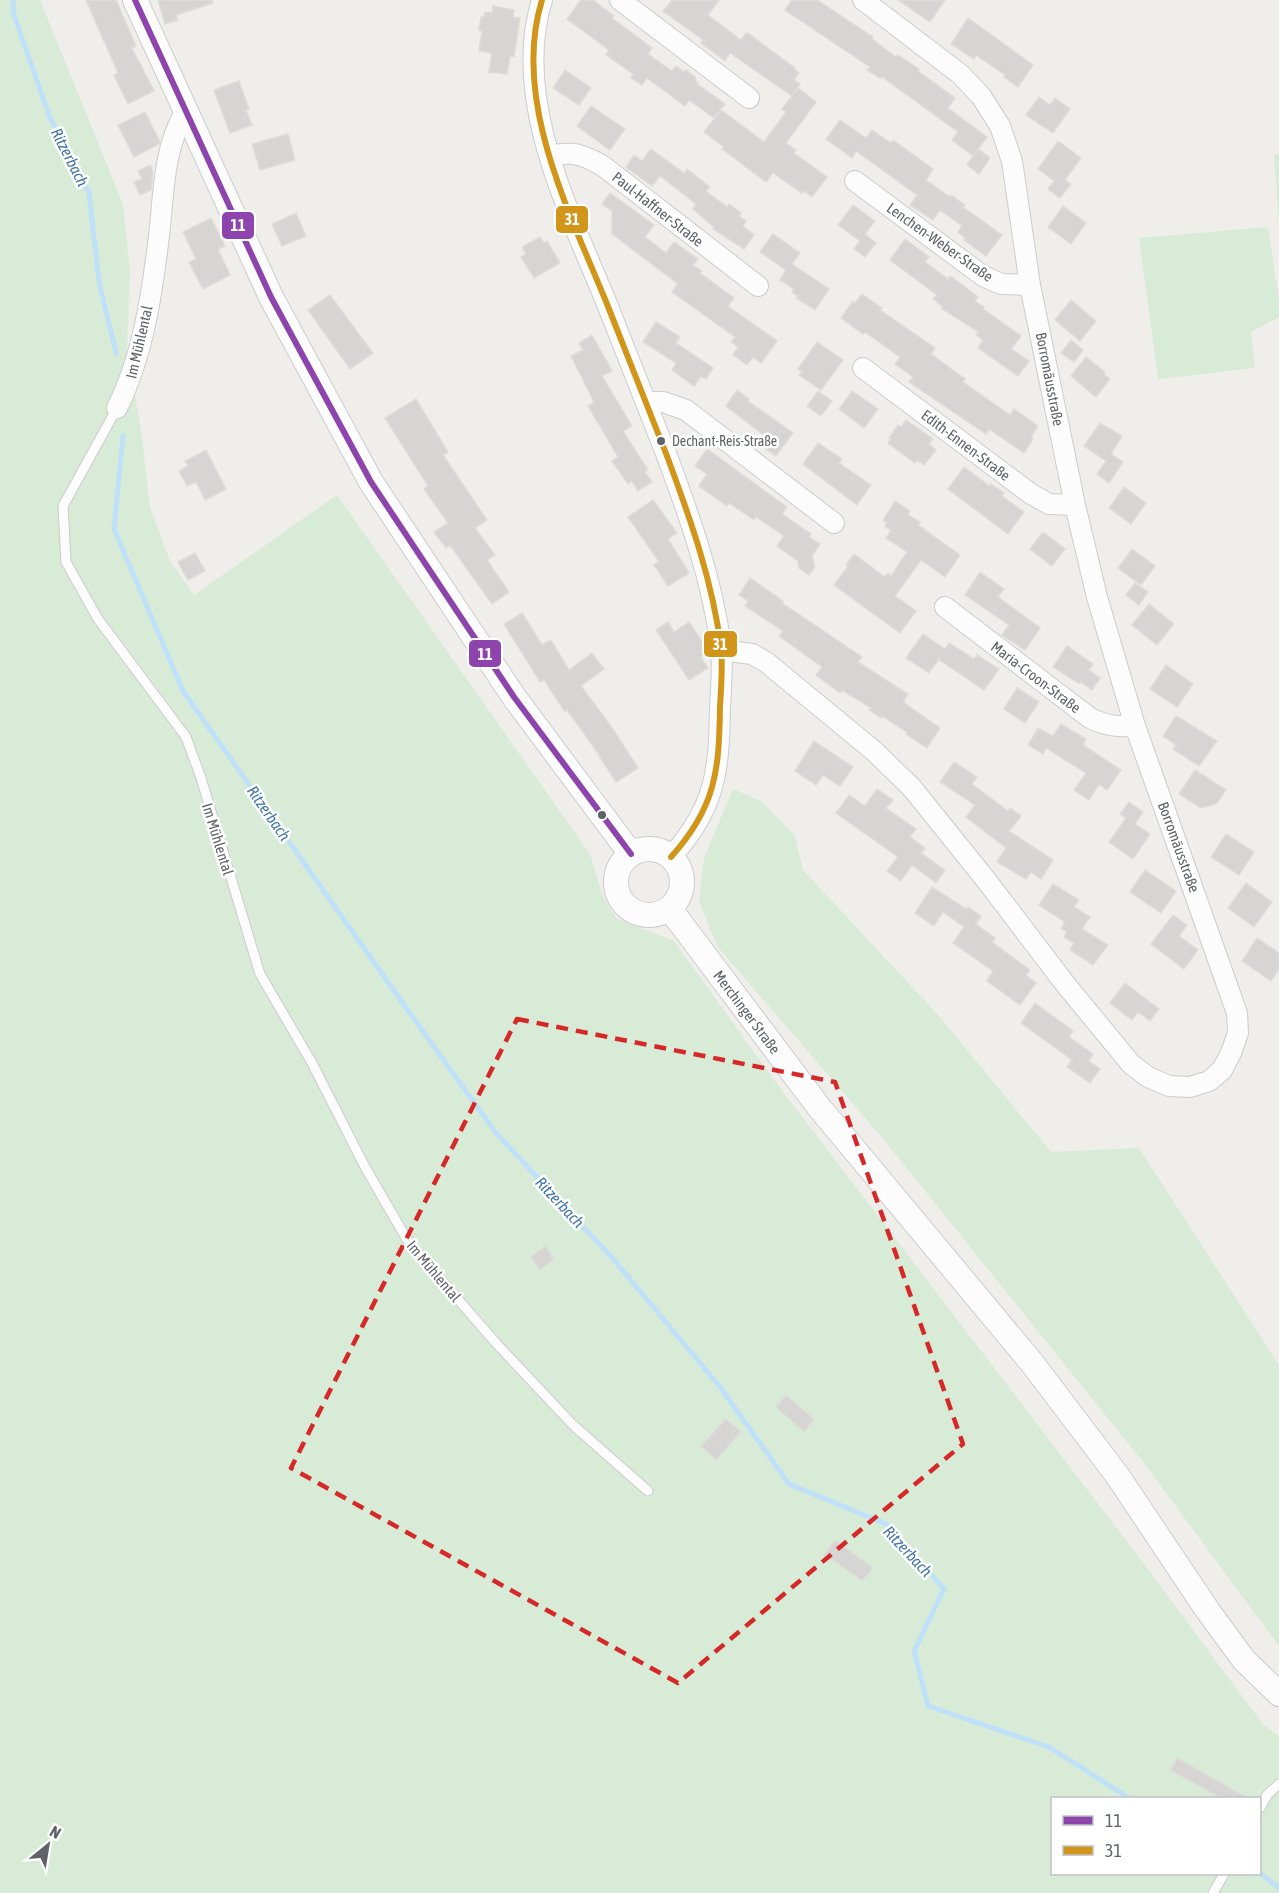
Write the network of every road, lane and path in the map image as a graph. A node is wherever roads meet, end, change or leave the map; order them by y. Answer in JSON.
{"nodes":[{"id":1,"x":135,"y":0,"type":"edge"},
{"id":2,"x":542,"y":0,"type":"edge"},
{"id":3,"x":620,"y":0,"type":"edge"},
{"id":4,"x":863,"y":0,"type":"edge"},
{"id":5,"x":749,"y":98,"type":"dead end"},
{"id":6,"x":185,"y":112,"type":"junction"},
{"id":7,"x":550,"y":156,"type":"junction"},
{"id":8,"x":855,"y":181,"type":"dead end"},
{"id":9,"x":1030,"y":285,"type":"junction"},
{"id":10,"x":758,"y":286,"type":"dead end"},
{"id":11,"x":863,"y":368,"type":"dead end"},
{"id":12,"x":646,"y":402,"type":"junction"},
{"id":13,"x":117,"y":408,"type":"joint"},
{"id":14,"x":1075,"y":505,"type":"junction"},
{"id":15,"x":834,"y":523,"type":"dead end"},
{"id":16,"x":945,"y":607,"type":"dead end"},
{"id":17,"x":721,"y":650,"type":"junction"},
{"id":18,"x":1135,"y":726,"type":"junction"},
{"id":19,"x":632,"y":854,"type":"junction"},
{"id":20,"x":671,"y":857,"type":"junction"},
{"id":21,"x":670,"y":909,"type":"junction"},
{"id":22,"x":648,"y":1491,"type":"dead end"},
{"id":23,"x":1279,"y":1694,"type":"edge"},
{"id":24,"x":1279,"y":1784,"type":"edge"},
{"id":25,"x":1261,"y":1806,"type":"edge"},
{"id":26,"x":1223,"y":1875,"type":"edge"},
{"id":27,"x":1213,"y":1893,"type":"edge"}],
"edges":[{"from":1,"to":6,"type":"street"},
{"from":2,"to":7,"type":"street"},
{"from":3,"to":5,"type":"street"},
{"from":4,"to":9,"type":"street","name":"Borromäusstraße"},
{"from":6,"to":13,"type":"street","name":"Im Mühlental"},
{"from":6,"to":19,"type":"street"},
{"from":7,"to":10,"type":"street","name":"Paul-Haffner-Straße"},
{"from":7,"to":12,"type":"street"},
{"from":8,"to":9,"type":"street","name":"Lenchen-Weber-Straße"},
{"from":9,"to":14,"type":"street","name":"Borromäusstraße"},
{"from":11,"to":14,"type":"street","name":"Edith-Ennen-Straße"},
{"from":12,"to":15,"type":"street"},
{"from":12,"to":17,"type":"street"},
{"from":13,"to":22,"type":"lane","name":"Im Mühlental"},
{"from":14,"to":18,"type":"street","name":"Borromäusstraße"},
{"from":16,"to":18,"type":"street","name":"Maria-Croon-Straße"},
{"from":17,"to":18,"type":"street","name":"Borromäusstraße"},
{"from":17,"to":20,"type":"street"},
{"from":19,"to":20,"type":"street"},
{"from":19,"to":21,"type":"street"},
{"from":20,"to":21,"type":"street"},
{"from":21,"to":23,"type":"street","name":"Merchinger Straße"},
{"from":24,"to":25,"type":"lane"},
{"from":26,"to":27,"type":"lane"}]}
